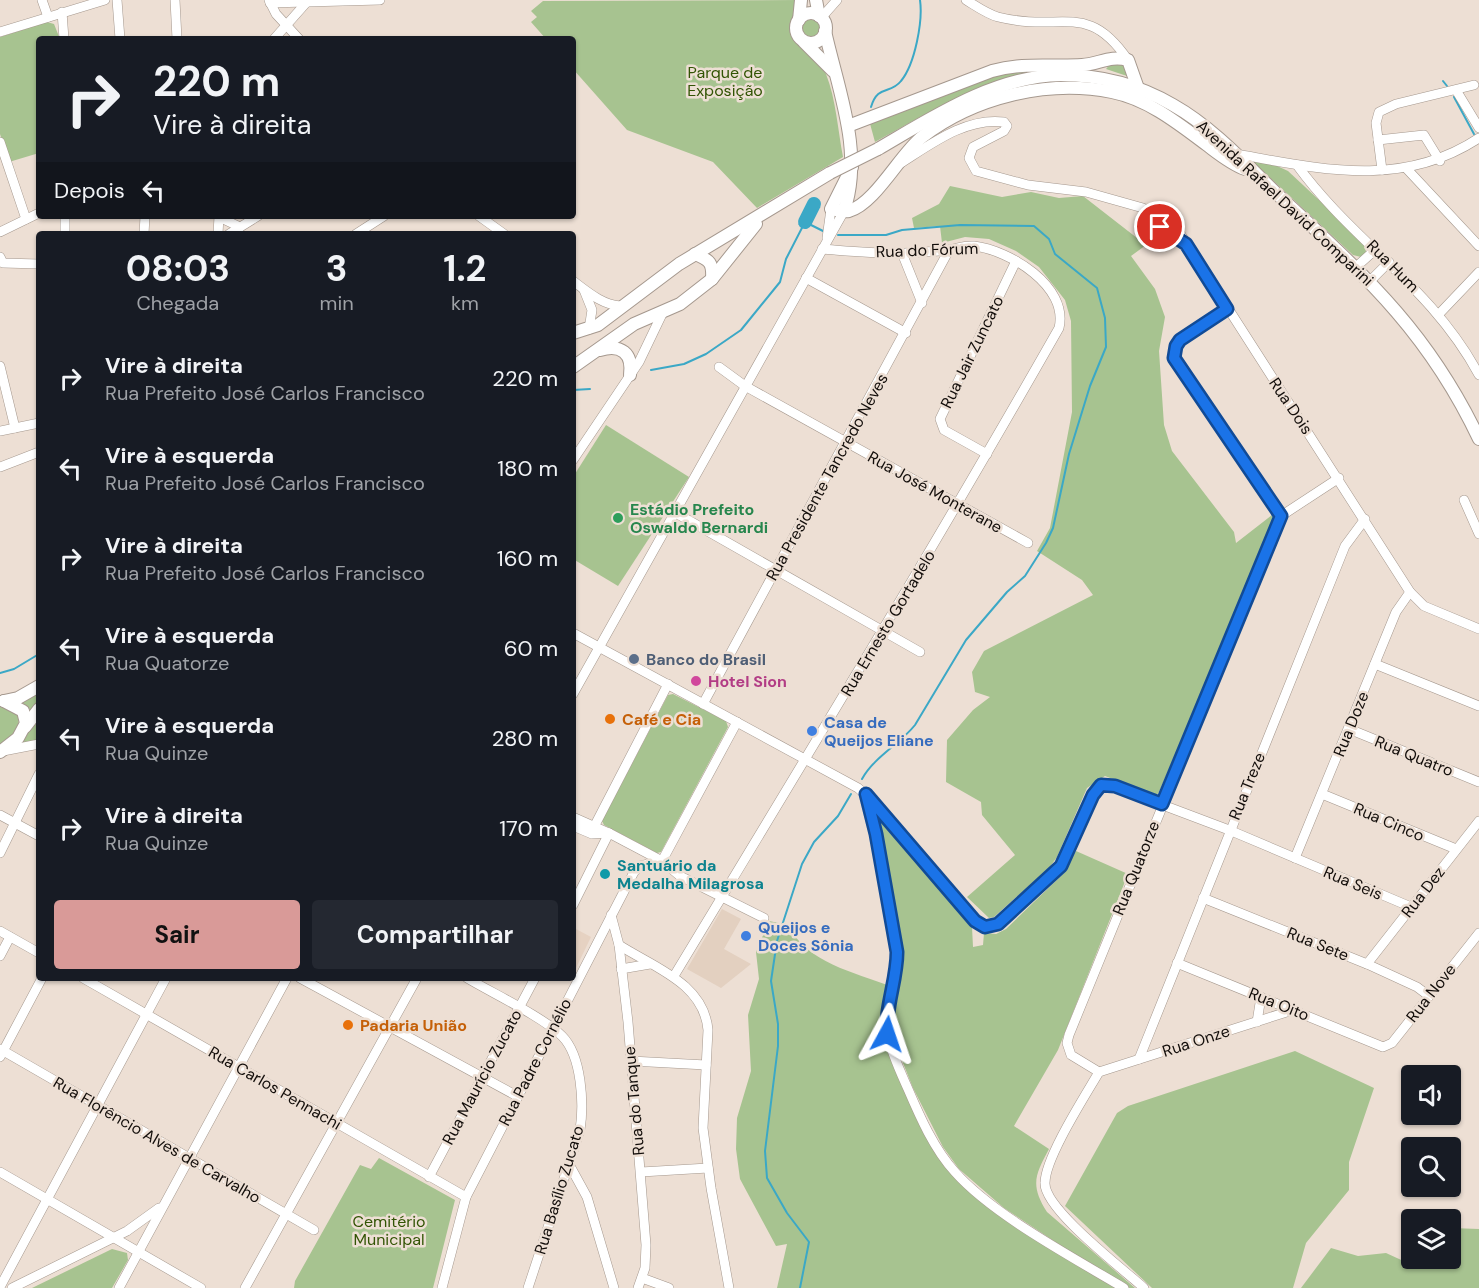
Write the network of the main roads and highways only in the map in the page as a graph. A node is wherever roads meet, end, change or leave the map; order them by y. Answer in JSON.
{"nodes":[{"id":1,"x":801,"y":0,"type":"edge"},
{"id":2,"x":816,"y":0,"type":"edge"},
{"id":3,"x":820,"y":17,"type":"junction"},
{"id":4,"x":799,"y":20,"type":"junction"},
{"id":5,"x":825,"y":31,"type":"junction"},
{"id":6,"x":801,"y":40,"type":"junction"},
{"id":7,"x":1108,"y":60,"type":"junction"},
{"id":8,"x":833,"y":70,"type":"junction"},
{"id":9,"x":1107,"y":79,"type":"junction"},
{"id":10,"x":1080,"y":80,"type":"junction"},
{"id":11,"x":1138,"y":90,"type":"junction"},
{"id":12,"x":1114,"y":92,"type":"junction"},
{"id":13,"x":848,"y":126,"type":"junction"},
{"id":14,"x":1216,"y":151,"type":"junction"},
{"id":15,"x":1234,"y":153,"type":"junction"},
{"id":16,"x":1255,"y":172,"type":"junction"},
{"id":17,"x":842,"y":196,"type":"junction"},
{"id":18,"x":844,"y":211,"type":"junction"},
{"id":19,"x":766,"y":213,"type":"junction"},
{"id":20,"x":695,"y":254,"type":"junction"},
{"id":21,"x":712,"y":279,"type":"junction"},
{"id":22,"x":576,"y":332,"type":"edge"},
{"id":23,"x":596,"y":351,"type":"junction"},
{"id":24,"x":576,"y":365,"type":"edge"},
{"id":25,"x":630,"y":375,"type":"road end"},
{"id":26,"x":1479,"y":438,"type":"edge"},
{"id":27,"x":36,"y":688,"type":"edge"},
{"id":28,"x":2,"y":702,"type":"edge"},
{"id":29,"x":32,"y":718,"type":"edge"},
{"id":30,"x":1,"y":751,"type":"edge"}],
"edges":[{"from":1,"to":4,"type":"main road"},
{"from":2,"to":3,"type":"main road"},
{"from":3,"to":4,"type":"main road"},
{"from":3,"to":5,"type":"main road"},
{"from":4,"to":6,"type":"main road"},
{"from":5,"to":6,"type":"main road"},
{"from":5,"to":8,"type":"main road"},
{"from":6,"to":8,"type":"main road"},
{"from":7,"to":9,"type":"main road"},
{"from":7,"to":10,"type":"main road"},
{"from":7,"to":11,"type":"main road"},
{"from":7,"to":13,"type":"main road"},
{"from":8,"to":13,"type":"main road"},
{"from":9,"to":10,"type":"main road","name":"Avenida Rafael David Comparini"},
{"from":9,"to":11,"type":"main road","name":"Avenida Rafael David Comparini"},
{"from":9,"to":12,"type":"main road"},
{"from":10,"to":12,"type":"main road"},
{"from":10,"to":18,"type":"main road"},
{"from":10,"to":19,"type":"main road","name":"Avenida Rafael David Comparini","bridge":true},
{"from":11,"to":12,"type":"main road"},
{"from":11,"to":14,"type":"main road"},
{"from":11,"to":15,"type":"main road","name":"Avenida Rafael David Comparini"},
{"from":13,"to":17,"type":"main road"},
{"from":14,"to":15,"type":"main road"},
{"from":14,"to":16,"type":"main road"},
{"from":15,"to":16,"type":"main road","name":"Avenida Rafael David Comparini"},
{"from":16,"to":26,"type":"main road","name":"Avenida Rafael David Comparini"},
{"from":17,"to":18,"type":"main road"},
{"from":17,"to":18,"type":"main road"},
{"from":19,"to":20,"type":"main road","name":"Avenida Rafael David Comparini"},
{"from":19,"to":21,"type":"main road","name":"Avenida Rafael David Comparini"},
{"from":20,"to":21,"type":"main road"},
{"from":20,"to":22,"type":"main road","name":"Avenida Rafael David Comparini"},
{"from":21,"to":23,"type":"main road","name":"Avenida Rafael David Comparini"},
{"from":23,"to":24,"type":"main road","name":"Avenida Rafael David Comparini"},
{"from":23,"to":25,"type":"main road"},
{"from":27,"to":28,"type":"main road"},
{"from":28,"to":29,"type":"main road"},
{"from":29,"to":30,"type":"main road"}]}
